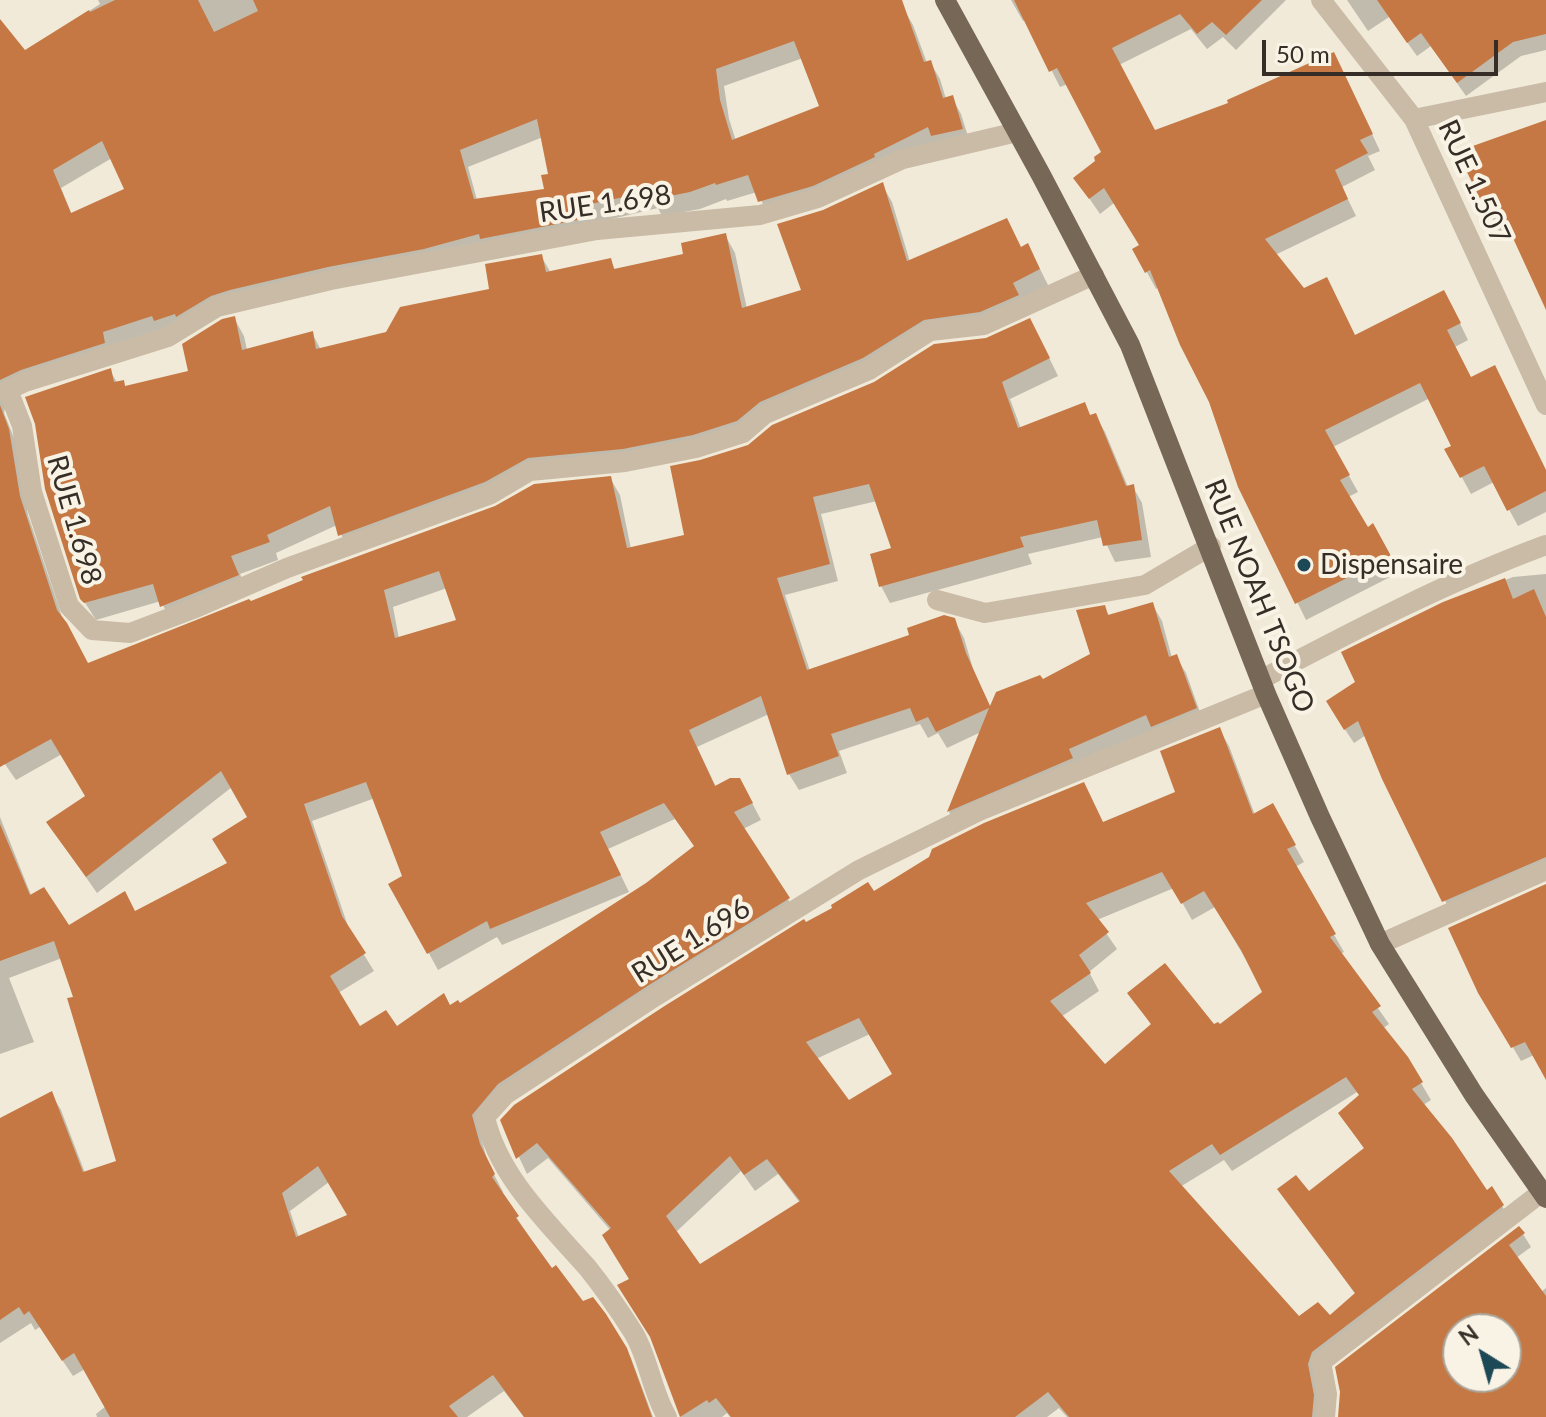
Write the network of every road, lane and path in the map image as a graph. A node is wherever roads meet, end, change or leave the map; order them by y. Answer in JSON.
{"nodes":[{"id":1,"x":945,"y":0,"type":"edge"},
{"id":2,"x":1321,"y":0,"type":"edge"},
{"id":3,"x":1546,"y":92,"type":"edge"},
{"id":4,"x":1414,"y":119,"type":"junction"},
{"id":5,"x":1017,"y":132,"type":"junction"},
{"id":6,"x":1094,"y":275,"type":"junction"},
{"id":7,"x":1546,"y":405,"type":"edge"},
{"id":8,"x":1546,"y":545,"type":"edge"},
{"id":9,"x":1211,"y":546,"type":"junction"},
{"id":10,"x":937,"y":600,"type":"dead end"},
{"id":11,"x":1264,"y":686,"type":"junction"},
{"id":12,"x":1546,"y":870,"type":"edge"},
{"id":13,"x":1380,"y":944,"type":"junction"},
{"id":14,"x":1544,"y":1195,"type":"edge"},
{"id":15,"x":667,"y":1417,"type":"edge"},
{"id":16,"x":1325,"y":1417,"type":"edge"}],
"edges":[{"from":1,"to":5,"type":"main road","name":"RUE NOAH TSOGO"},
{"from":2,"to":4,"type":"street","name":"RUE 1.507"},
{"from":3,"to":4,"type":"street"},
{"from":4,"to":7,"type":"street","name":"RUE 1.507"},
{"from":5,"to":6,"type":"main road","name":"RUE NOAH TSOGO"},
{"from":5,"to":6,"type":"street","name":"RUE 1.698"},
{"from":6,"to":9,"type":"main road","name":"RUE NOAH TSOGO"},
{"from":8,"to":11,"type":"street"},
{"from":9,"to":10,"type":"street"},
{"from":9,"to":11,"type":"main road","name":"RUE NOAH TSOGO"},
{"from":11,"to":13,"type":"main road","name":"RUE NOAH TSOGO"},
{"from":11,"to":15,"type":"street","name":"RUE 1.696"},
{"from":12,"to":13,"type":"street"},
{"from":13,"to":14,"type":"main road","name":"RUE NOAH TSOGO"},
{"from":14,"to":16,"type":"street"}]}
